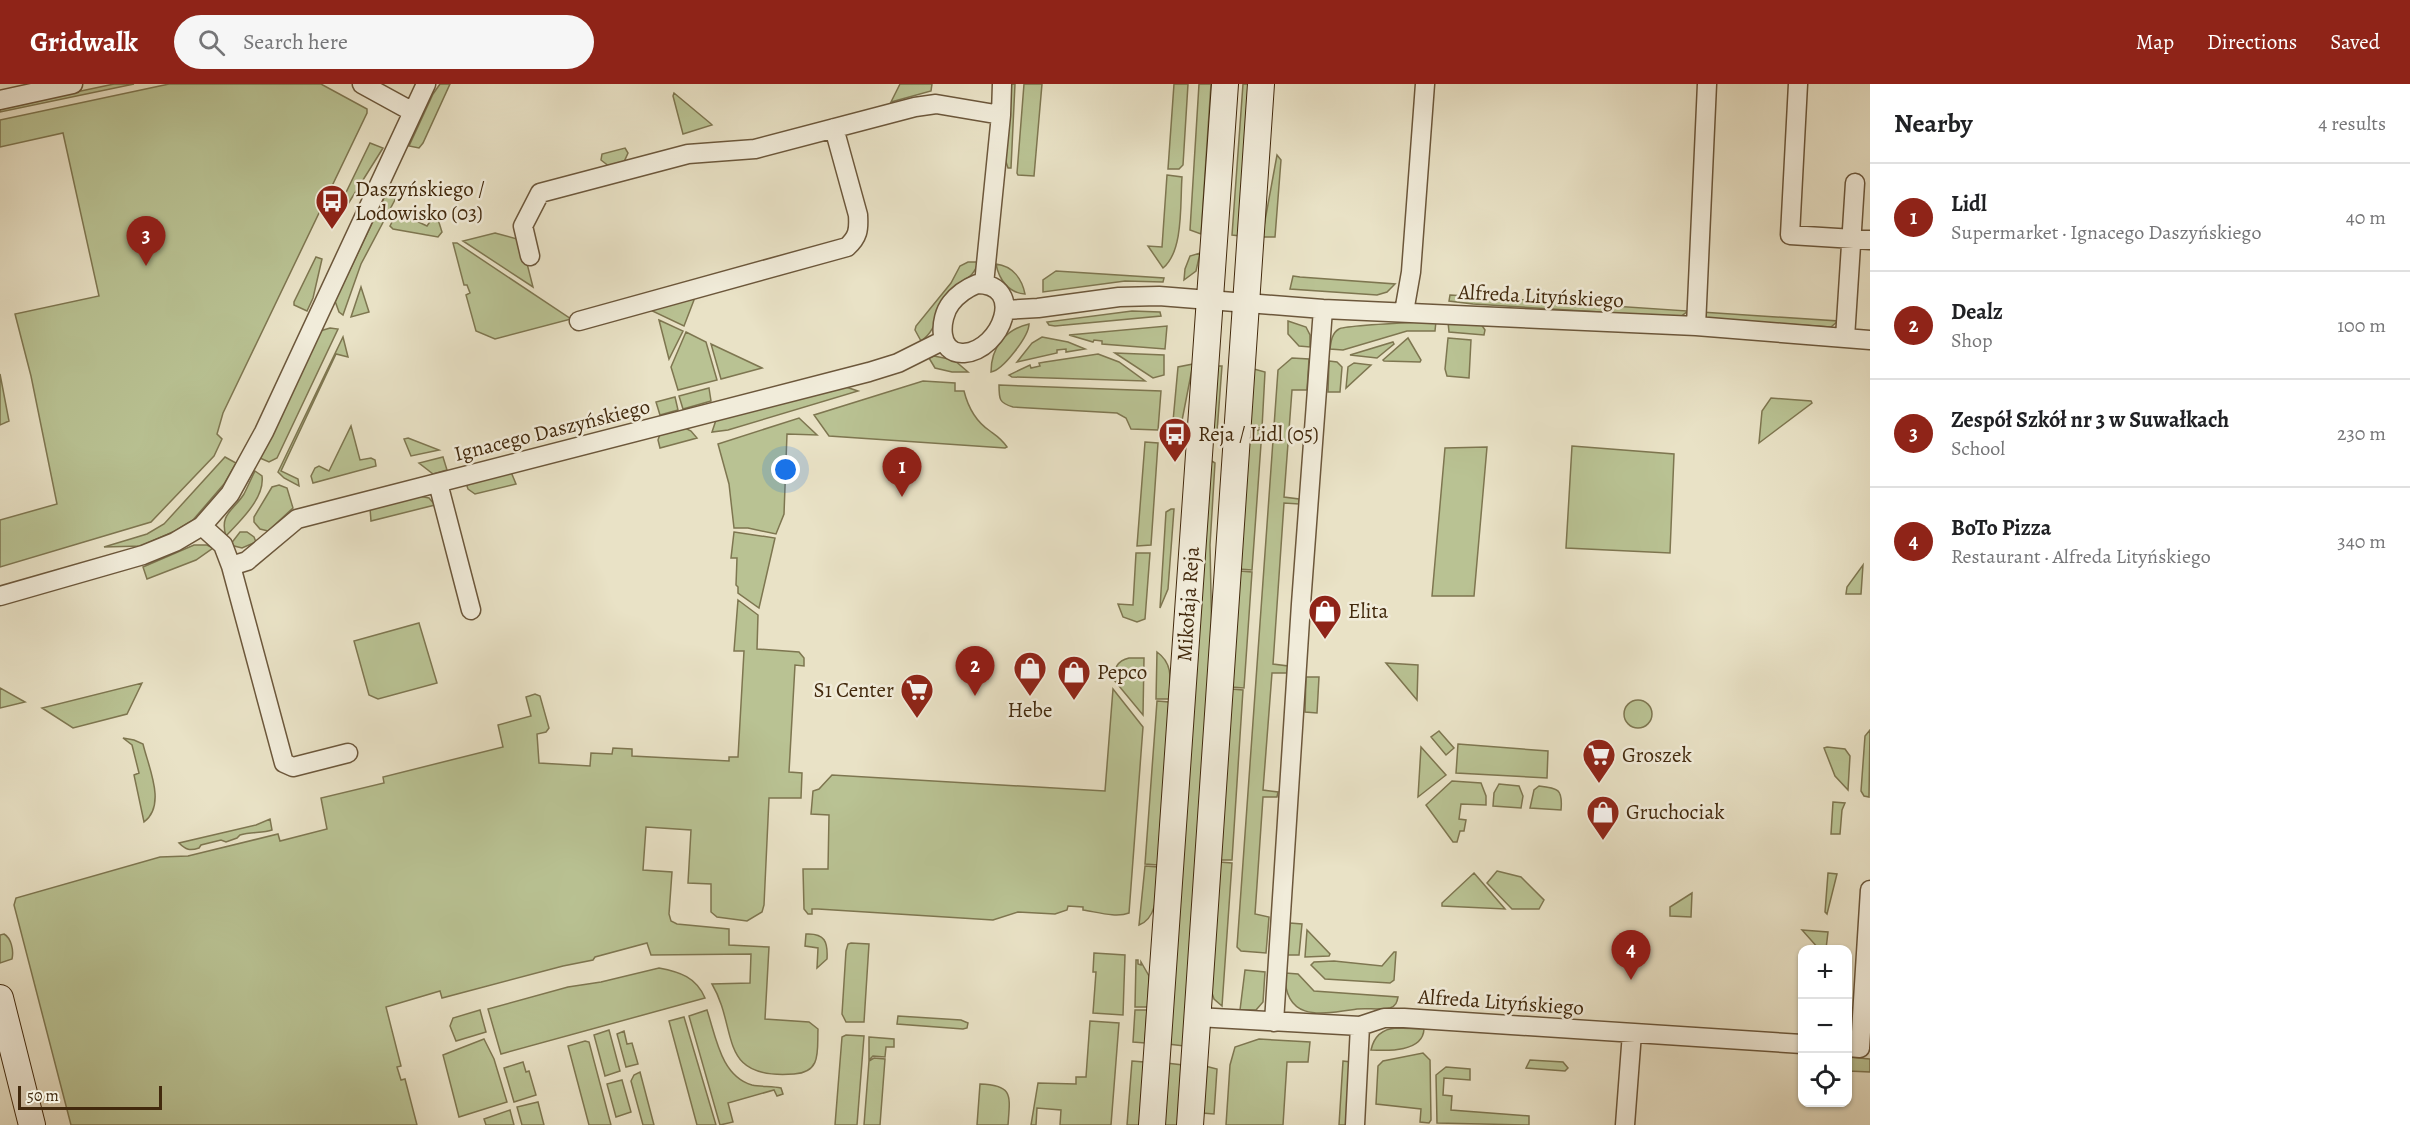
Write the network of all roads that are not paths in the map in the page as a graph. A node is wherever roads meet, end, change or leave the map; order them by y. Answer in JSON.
{"nodes":[{"id":1,"x":73,"y":84,"type":"edge"},
{"id":2,"x":362,"y":84,"type":"edge"},
{"id":3,"x":426,"y":84,"type":"edge"},
{"id":4,"x":1002,"y":84,"type":"edge"},
{"id":5,"x":1225,"y":84,"type":"edge"},
{"id":6,"x":1261,"y":84,"type":"edge"},
{"id":7,"x":1425,"y":84,"type":"edge"},
{"id":8,"x":1707,"y":84,"type":"edge"},
{"id":9,"x":1798,"y":84,"type":"edge"},
{"id":10,"x":0,"y":100,"type":"edge"},
{"id":11,"x":413,"y":112,"type":"junction"},
{"id":12,"x":1001,"y":115,"type":"junction"},
{"id":13,"x":834,"y":128,"type":"junction"},
{"id":14,"x":1855,"y":183,"type":"dead end"},
{"id":15,"x":1851,"y":239,"type":"junction"},
{"id":16,"x":1870,"y":240,"type":"edge"},
{"id":17,"x":530,"y":256,"type":"dead end"},
{"id":18,"x":984,"y":284,"type":"junction"},
{"id":19,"x":1211,"y":300,"type":"junction"},
{"id":20,"x":1245,"y":303,"type":"junction"},
{"id":21,"x":1323,"y":309,"type":"junction"},
{"id":22,"x":1005,"y":310,"type":"junction"},
{"id":23,"x":1404,"y":312,"type":"junction"},
{"id":24,"x":579,"y":321,"type":"dead end"},
{"id":25,"x":1696,"y":326,"type":"junction"},
{"id":26,"x":1845,"y":338,"type":"junction"},
{"id":27,"x":944,"y":340,"type":"junction"},
{"id":28,"x":1870,"y":340,"type":"edge"},
{"id":29,"x":438,"y":483,"type":"junction"},
{"id":30,"x":202,"y":526,"type":"junction"},
{"id":31,"x":231,"y":566,"type":"junction"},
{"id":32,"x":0,"y":596,"type":"edge"},
{"id":33,"x":471,"y":610,"type":"dead end"},
{"id":34,"x":348,"y":753,"type":"dead end"},
{"id":35,"x":1870,"y":890,"type":"edge"},
{"id":36,"x":0,"y":998,"type":"edge"},
{"id":37,"x":1197,"y":1017,"type":"junction"},
{"id":38,"x":1274,"y":1022,"type":"junction"},
{"id":39,"x":1360,"y":1026,"type":"junction"},
{"id":40,"x":1632,"y":1033,"type":"junction"},
{"id":41,"x":1798,"y":1044,"type":"edge"},
{"id":42,"x":1852,"y":1047,"type":"edge"},
{"id":43,"x":32,"y":1125,"type":"edge"},
{"id":44,"x":1152,"y":1125,"type":"edge"},
{"id":45,"x":1190,"y":1125,"type":"edge"},
{"id":46,"x":1355,"y":1125,"type":"edge"},
{"id":47,"x":1625,"y":1125,"type":"edge"}],
"edges":[{"from":1,"to":10,"type":"street"},
{"from":2,"to":11,"type":"street"},
{"from":3,"to":11,"type":"street"},
{"from":4,"to":12,"type":"street"},
{"from":5,"to":19,"type":"street","name":"Mikołaja Reja"},
{"from":6,"to":20,"type":"street","name":"Mikołaja Reja"},
{"from":7,"to":23,"type":"street"},
{"from":8,"to":25,"type":"street"},
{"from":9,"to":15,"type":"street"},
{"from":11,"to":30,"type":"street"},
{"from":12,"to":13,"type":"street"},
{"from":12,"to":18,"type":"street"},
{"from":13,"to":17,"type":"street"},
{"from":13,"to":24,"type":"street"},
{"from":14,"to":15,"type":"street"},
{"from":15,"to":16,"type":"street"},
{"from":15,"to":26,"type":"street"},
{"from":18,"to":22,"type":"street"},
{"from":18,"to":27,"type":"street"},
{"from":19,"to":20,"type":"street","name":"Alfreda Lityńskiego"},
{"from":19,"to":22,"type":"street","name":"Alfreda Lityńskiego"},
{"from":19,"to":44,"type":"street","name":"Mikołaja Reja"},
{"from":20,"to":21,"type":"street","name":"Alfreda Lityńskiego"},
{"from":20,"to":37,"type":"street","name":"Mikołaja Reja"},
{"from":21,"to":23,"type":"street","name":"Alfreda Lityńskiego"},
{"from":21,"to":38,"type":"street"},
{"from":22,"to":27,"type":"street"},
{"from":23,"to":25,"type":"street","name":"Alfreda Lityńskiego"},
{"from":25,"to":26,"type":"street","name":"Alfreda Lityńskiego"},
{"from":26,"to":28,"type":"street","name":"Alfreda Lityńskiego"},
{"from":27,"to":29,"type":"street","name":"Ignacego Daszyńskiego"},
{"from":29,"to":31,"type":"street","name":"Ignacego Daszyńskiego"},
{"from":29,"to":33,"type":"street"},
{"from":30,"to":31,"type":"street"},
{"from":30,"to":32,"type":"street"},
{"from":31,"to":34,"type":"street"},
{"from":35,"to":42,"type":"street"},
{"from":36,"to":43,"type":"street"},
{"from":37,"to":38,"type":"street","name":"Alfreda Lityńskiego"},
{"from":37,"to":45,"type":"street","name":"Mikołaja Reja"},
{"from":38,"to":39,"type":"street","name":"Alfreda Lityńskiego"},
{"from":39,"to":40,"type":"street","name":"Alfreda Lityńskiego"},
{"from":39,"to":46,"type":"street"},
{"from":40,"to":41,"type":"street","name":"Alfreda Lityńskiego"},
{"from":40,"to":47,"type":"street"}]}
